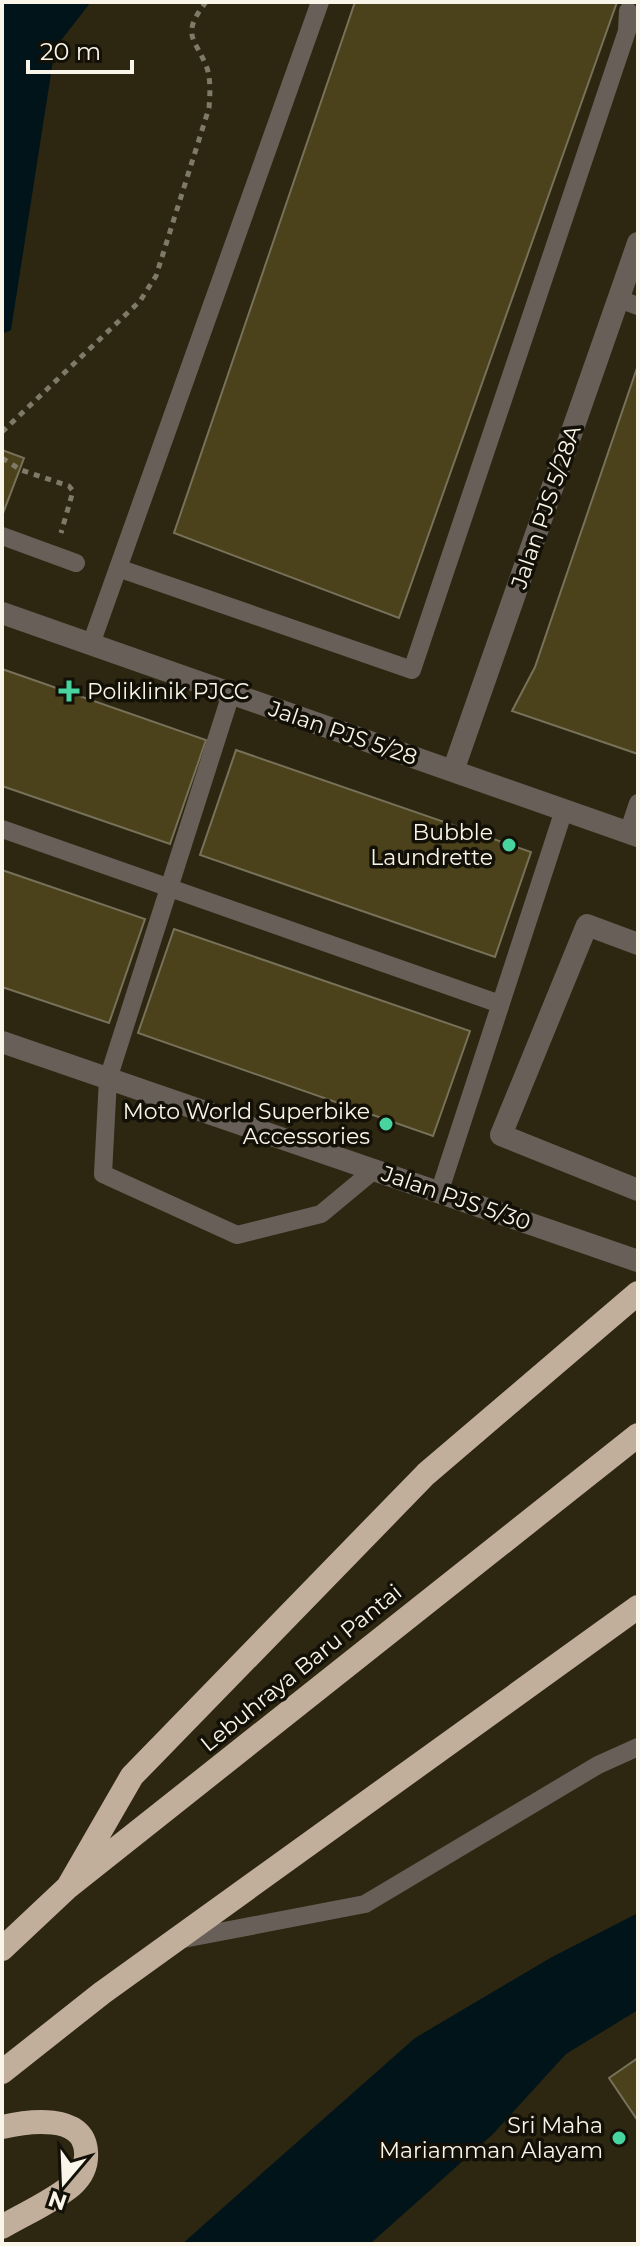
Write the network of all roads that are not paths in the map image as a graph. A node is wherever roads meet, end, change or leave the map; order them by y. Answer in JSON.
{"nodes":[{"id":1,"x":320,"y":2,"type":"edge"},
{"id":2,"x":628,"y":11,"type":"dead end"},
{"id":3,"x":638,"y":243,"type":"edge"},
{"id":4,"x":628,"y":303,"type":"edge"},
{"id":5,"x":2,"y":536,"type":"edge"},
{"id":6,"x":76,"y":563,"type":"dead end"},
{"id":7,"x":118,"y":568,"type":"junction"},
{"id":8,"x":2,"y":613,"type":"edge"},
{"id":9,"x":91,"y":644,"type":"junction"},
{"id":10,"x":231,"y":694,"type":"junction"},
{"id":11,"x":453,"y":771,"type":"junction"},
{"id":12,"x":638,"y":803,"type":"edge"},
{"id":13,"x":564,"y":810,"type":"junction"},
{"id":14,"x":2,"y":829,"type":"edge"},
{"id":15,"x":633,"y":834,"type":"edge"},
{"id":16,"x":168,"y":887,"type":"junction"},
{"id":17,"x":638,"y":944,"type":"edge"},
{"id":18,"x":500,"y":1004,"type":"junction"},
{"id":19,"x":2,"y":1042,"type":"edge"},
{"id":20,"x":108,"y":1079,"type":"junction"},
{"id":21,"x":374,"y":1170,"type":"junction"},
{"id":22,"x":638,"y":1190,"type":"edge"},
{"id":23,"x":439,"y":1193,"type":"junction"},
{"id":24,"x":638,"y":1261,"type":"edge"},
{"id":25,"x":638,"y":1293,"type":"edge"},
{"id":26,"x":638,"y":1435,"type":"edge"},
{"id":27,"x":638,"y":1607,"type":"edge"},
{"id":28,"x":638,"y":1747,"type":"edge"},
{"id":29,"x":68,"y":1887,"type":"junction"},
{"id":30,"x":175,"y":1941,"type":"junction"},
{"id":31,"x":2,"y":1949,"type":"edge"},
{"id":32,"x":2,"y":2072,"type":"edge"},
{"id":33,"x":2,"y":2127,"type":"edge"},
{"id":34,"x":2,"y":2227,"type":"edge"}],
"edges":[{"from":1,"to":7,"type":"lane"},
{"from":2,"to":7,"type":"lane"},
{"from":3,"to":4,"type":"street","name":"Jalan PJS 5/28A"},
{"from":4,"to":11,"type":"street","name":"Jalan PJS 5/28A"},
{"from":5,"to":6,"type":"lane"},
{"from":7,"to":9,"type":"lane"},
{"from":8,"to":9,"type":"street","name":"Jalan PJS 5/28"},
{"from":9,"to":10,"type":"street","name":"Jalan PJS 5/28"},
{"from":10,"to":11,"type":"street","name":"Jalan PJS 5/28"},
{"from":10,"to":16,"type":"lane"},
{"from":11,"to":13,"type":"street","name":"Jalan PJS 5/28"},
{"from":12,"to":15,"type":"lane"},
{"from":13,"to":15,"type":"street","name":"Jalan PJS 5/28"},
{"from":13,"to":18,"type":"lane"},
{"from":14,"to":16,"type":"lane"},
{"from":16,"to":18,"type":"lane"},
{"from":16,"to":20,"type":"lane"},
{"from":17,"to":22,"type":"street"},
{"from":18,"to":23,"type":"lane"},
{"from":19,"to":20,"type":"street","name":"Jalan PJS 5/30"},
{"from":20,"to":21,"type":"street","name":"Jalan PJS 5/30"},
{"from":20,"to":21,"type":"lane"},
{"from":21,"to":23,"type":"street","name":"Jalan PJS 5/30"},
{"from":23,"to":24,"type":"street","name":"Jalan PJS 5/30"},
{"from":25,"to":29,"type":"highway"},
{"from":26,"to":29,"type":"highway","name":"Lebuhraya Baru Pantai"},
{"from":27,"to":30,"type":"highway"},
{"from":28,"to":30,"type":"lane"},
{"from":29,"to":31,"type":"highway","name":"Lebuhraya Baru Pantai"},
{"from":30,"to":32,"type":"highway"},
{"from":33,"to":34,"type":"highway"}]}
